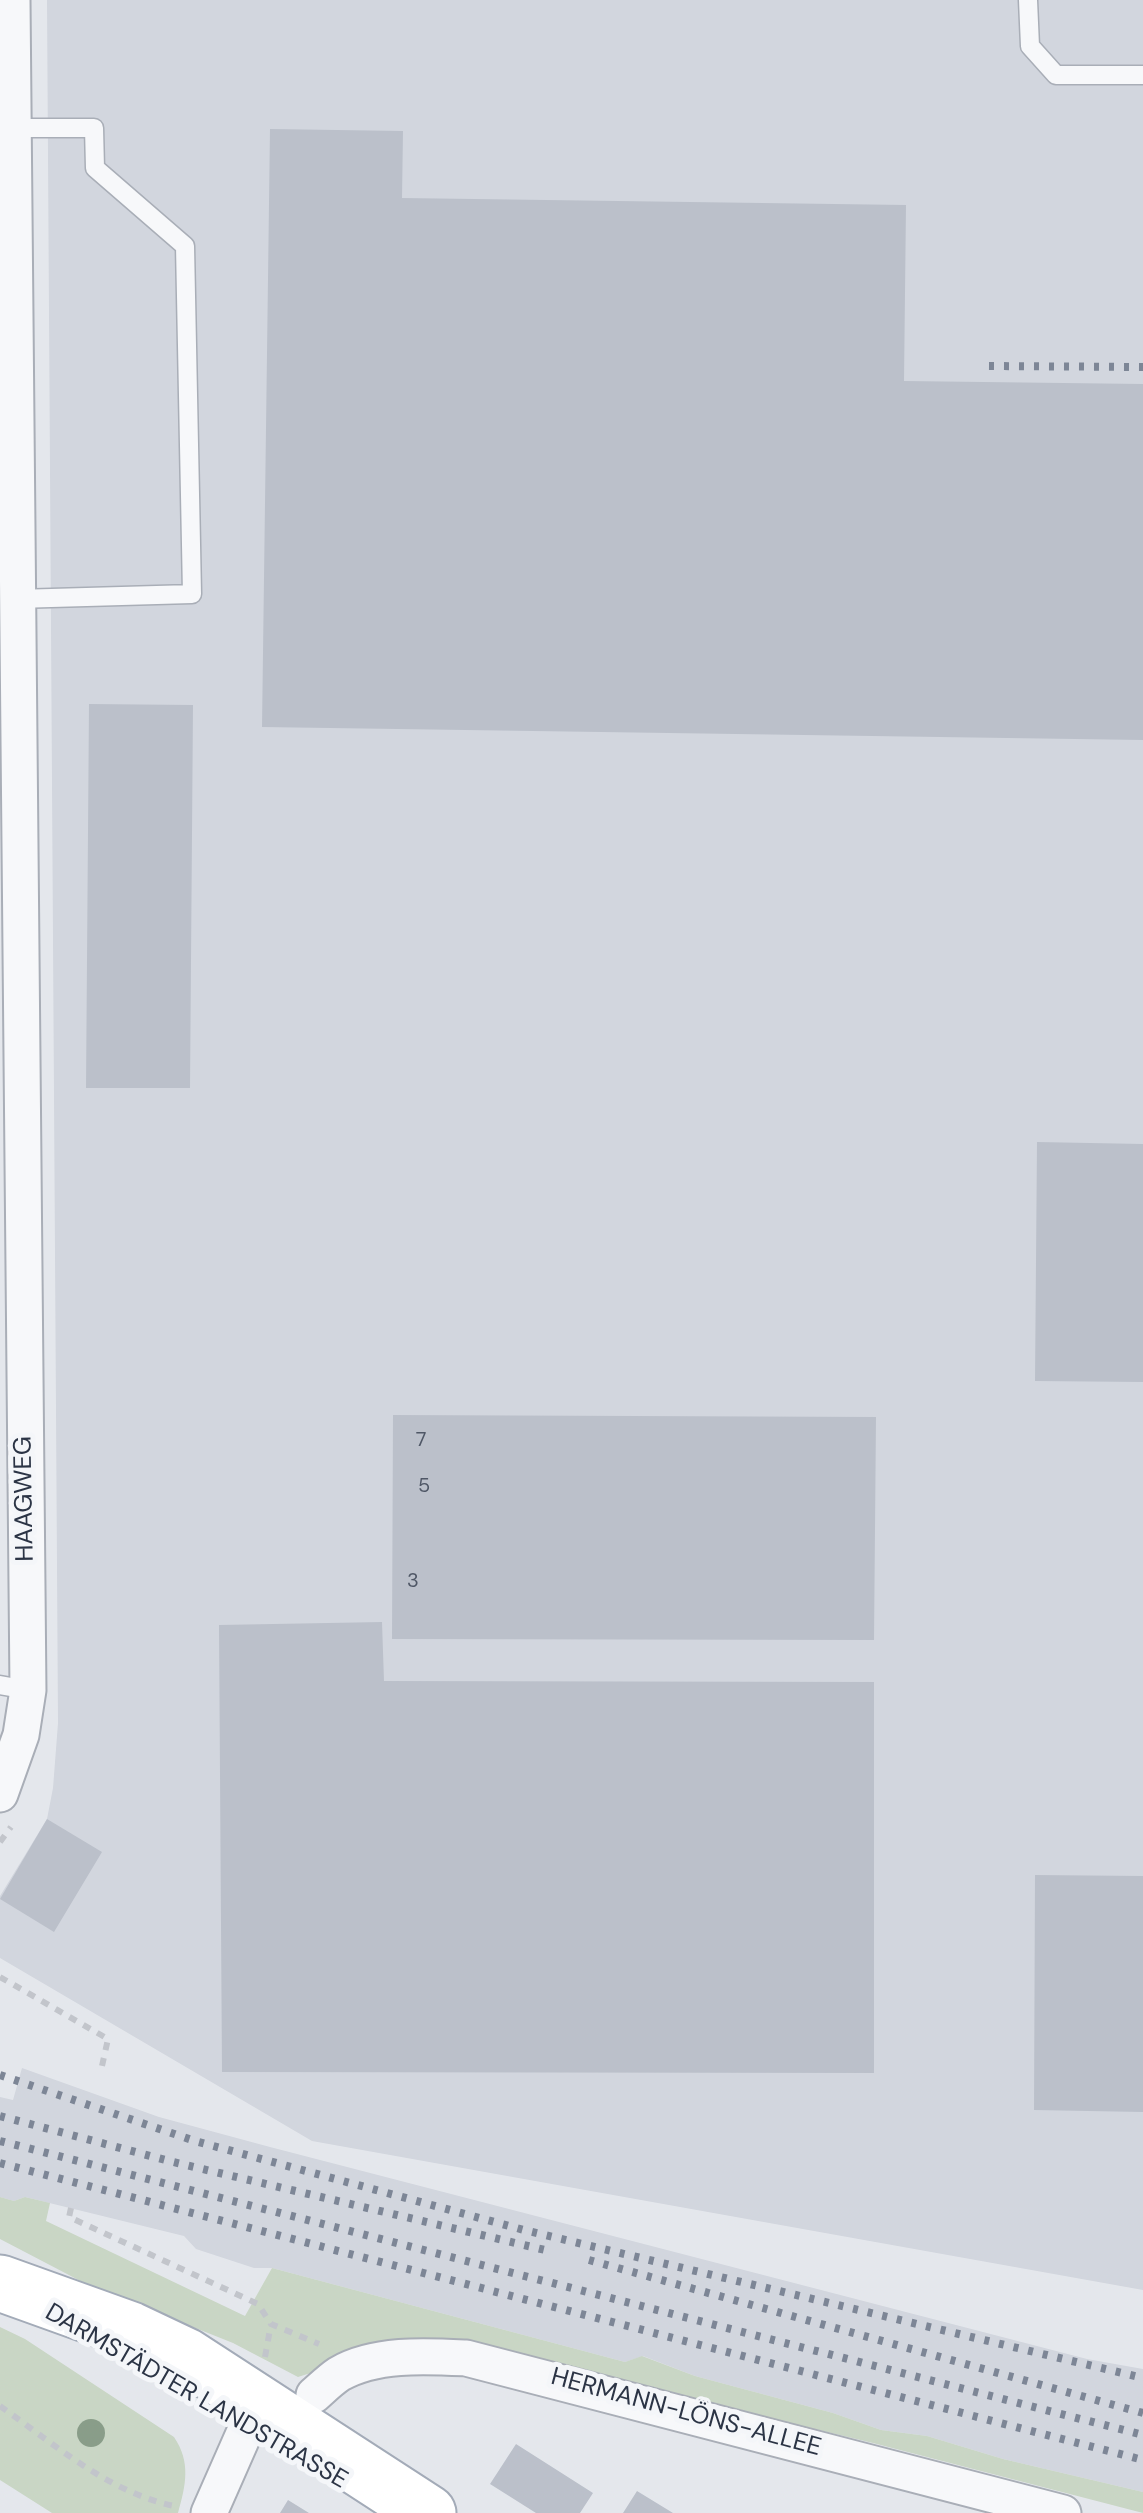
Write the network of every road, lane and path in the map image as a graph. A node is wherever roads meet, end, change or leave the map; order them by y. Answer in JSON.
{"nodes":[{"id":1,"x":12,"y":0,"type":"edge"},
{"id":2,"x":1028,"y":0,"type":"edge"},
{"id":3,"x":1143,"y":75,"type":"edge"},
{"id":4,"x":9,"y":138,"type":"edge"},
{"id":5,"x":16,"y":599,"type":"junction"},
{"id":6,"x":14,"y":1688,"type":"edge"},
{"id":7,"x":0,"y":1794,"type":"edge"},
{"id":8,"x":0,"y":1977,"type":"edge"},
{"id":9,"x":102,"y":2066,"type":"dead end"},
{"id":10,"x":72,"y":2208,"type":"dead end"},
{"id":11,"x":0,"y":2284,"type":"edge"},
{"id":12,"x":270,"y":2324,"type":"dead end"},
{"id":13,"x":314,"y":2395,"type":"dead end"},
{"id":14,"x":0,"y":2406,"type":"edge"},
{"id":15,"x":253,"y":2415,"type":"junction"},
{"id":16,"x":197,"y":2510,"type":"edge"},
{"id":17,"x":390,"y":2513,"type":"edge"},
{"id":18,"x":428,"y":2513,"type":"edge"},
{"id":19,"x":1063,"y":2513,"type":"edge"}],
"edges":[{"from":1,"to":4,"type":"street","name":"HAAGWEG"},
{"from":2,"to":3,"type":"lane"},
{"from":4,"to":5,"type":"street","name":"HAAGWEG"},
{"from":4,"to":5,"type":"lane"},
{"from":5,"to":6,"type":"street","name":"HAAGWEG"},
{"from":6,"to":7,"type":"street","name":"HAAGWEG"},
{"from":8,"to":9,"type":"path"},
{"from":10,"to":12,"type":"path"},
{"from":11,"to":15,"type":"main road","name":"DARMSTÄDTER LANDSTRASSE"},
{"from":13,"to":19,"type":"street","name":"HERMANN-LÖNS-ALLEE"},
{"from":14,"to":16,"type":"path"},
{"from":15,"to":16,"type":"street"},
{"from":15,"to":17,"type":"main road","name":"DARMSTÄDTER LANDSTRASSE"},
{"from":15,"to":18,"type":"main road","name":"DARMSTÄDTER LANDSTRASSE"}]}
